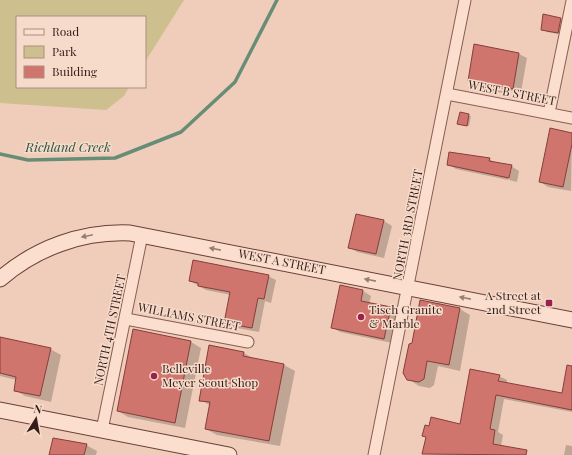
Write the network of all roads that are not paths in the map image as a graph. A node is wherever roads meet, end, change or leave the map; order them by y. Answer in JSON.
{"nodes":[{"id":1,"x":465,"y":0,"type":"edge"},
{"id":2,"x":572,"y":1,"type":"edge"},
{"id":3,"x":447,"y":94,"type":"junction"},
{"id":4,"x":549,"y":113,"type":"junction"},
{"id":5,"x":572,"y":118,"type":"edge"},
{"id":6,"x":142,"y":235,"type":"junction"},
{"id":7,"x":0,"y":279,"type":"edge"},
{"id":8,"x":409,"y":287,"type":"junction"},
{"id":9,"x":126,"y":319,"type":"junction"},
{"id":10,"x":572,"y":320,"type":"edge"},
{"id":11,"x":248,"y":342,"type":"dead end"},
{"id":12,"x":0,"y":410,"type":"edge"},
{"id":13,"x":102,"y":430,"type":"junction"},
{"id":14,"x":229,"y":455,"type":"edge"},
{"id":15,"x":374,"y":455,"type":"edge"}],
"edges":[{"from":1,"to":3,"type":"street","name":"NORTH 3RD STREET"},
{"from":2,"to":4,"type":"street"},
{"from":3,"to":4,"type":"street","name":"WEST B STREET"},
{"from":3,"to":8,"type":"street","name":"NORTH 3RD STREET"},
{"from":4,"to":5,"type":"street","name":"WEST B STREET"},
{"from":6,"to":7,"type":"main road","name":"WEST A STREET","one_way":true},
{"from":8,"to":6,"type":"main road","name":"WEST A STREET","one_way":true},
{"from":6,"to":9,"type":"street","name":"NORTH 4TH STREET"},
{"from":10,"to":8,"type":"main road","name":"WEST A STREET","one_way":true},
{"from":8,"to":15,"type":"street","name":"NORTH 3RD STREET"},
{"from":9,"to":11,"type":"street","name":"WILLIAMS STREET"},
{"from":9,"to":13,"type":"street","name":"NORTH 4TH STREET"},
{"from":12,"to":13,"type":"main road"},
{"from":13,"to":14,"type":"main road"}]}
